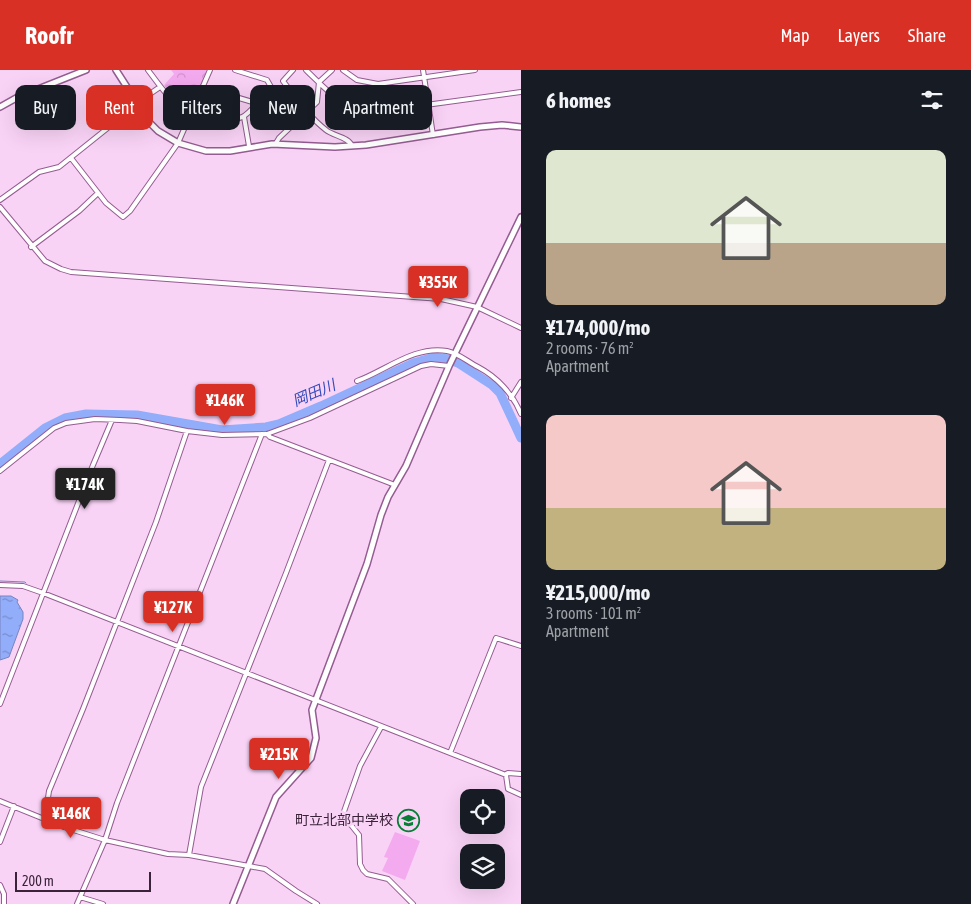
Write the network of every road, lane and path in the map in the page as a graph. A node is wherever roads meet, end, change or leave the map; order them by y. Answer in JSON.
{"nodes":[{"id":1,"x":86,"y":70,"type":"edge"},
{"id":2,"x":116,"y":70,"type":"edge"},
{"id":3,"x":148,"y":70,"type":"edge"},
{"id":4,"x":210,"y":70,"type":"edge"},
{"id":5,"x":235,"y":70,"type":"edge"},
{"id":6,"x":294,"y":70,"type":"edge"},
{"id":7,"x":306,"y":70,"type":"edge"},
{"id":8,"x":332,"y":70,"type":"edge"},
{"id":9,"x":343,"y":70,"type":"edge"},
{"id":10,"x":423,"y":70,"type":"edge"},
{"id":11,"x":475,"y":70,"type":"edge"},
{"id":12,"x":424,"y":78,"type":"junction"},
{"id":13,"x":319,"y":82,"type":"junction"},
{"id":14,"x":126,"y":85,"type":"edge"},
{"id":15,"x":203,"y":85,"type":"edge"},
{"id":16,"x":270,"y":85,"type":"edge"},
{"id":17,"x":285,"y":85,"type":"edge"},
{"id":18,"x":425,"y":85,"type":"edge"},
{"id":19,"x":160,"y":87,"type":"junction"},
{"id":20,"x":325,"y":88,"type":"edge"},
{"id":21,"x":163,"y":90,"type":"edge"},
{"id":22,"x":153,"y":92,"type":"edge"},
{"id":23,"x":521,"y":92,"type":"edge"},
{"id":24,"x":315,"y":103,"type":"edge"},
{"id":25,"x":432,"y":104,"type":"edge"},
{"id":26,"x":0,"y":107,"type":"edge"},
{"id":27,"x":250,"y":110,"type":"edge"},
{"id":28,"x":244,"y":117,"type":"junction"},
{"id":29,"x":240,"y":118,"type":"edge"},
{"id":30,"x":315,"y":119,"type":"edge"},
{"id":31,"x":153,"y":125,"type":"edge"},
{"id":32,"x":432,"y":127,"type":"edge"},
{"id":33,"x":521,"y":127,"type":"edge"},
{"id":34,"x":104,"y":130,"type":"edge"},
{"id":35,"x":183,"y":130,"type":"edge"},
{"id":36,"x":287,"y":130,"type":"edge"},
{"id":37,"x":433,"y":135,"type":"junction"},
{"id":38,"x":178,"y":143,"type":"junction"},
{"id":39,"x":276,"y":144,"type":"junction"},
{"id":40,"x":249,"y":146,"type":"junction"},
{"id":41,"x":352,"y":146,"type":"junction"},
{"id":42,"x":71,"y":158,"type":"junction"},
{"id":43,"x":98,"y":193,"type":"junction"},
{"id":44,"x":0,"y":200,"type":"edge"},
{"id":45,"x":0,"y":207,"type":"edge"},
{"id":46,"x":521,"y":217,"type":"edge"},
{"id":47,"x":31,"y":246,"type":"junction"},
{"id":48,"x":477,"y":307,"type":"junction"},
{"id":49,"x":521,"y":328,"type":"edge"},
{"id":50,"x":454,"y":355,"type":"junction"},
{"id":51,"x":449,"y":366,"type":"junction"},
{"id":52,"x":357,"y":381,"type":"dead end"},
{"id":53,"x":521,"y":382,"type":"edge"},
{"id":54,"x":512,"y":398,"type":"junction"},
{"id":55,"x":521,"y":414,"type":"edge"},
{"id":56,"x":112,"y":420,"type":"junction"},
{"id":57,"x":187,"y":431,"type":"junction"},
{"id":58,"x":262,"y":434,"type":"junction"},
{"id":59,"x":267,"y":434,"type":"junction"},
{"id":60,"x":329,"y":460,"type":"junction"},
{"id":61,"x":0,"y":471,"type":"edge"},
{"id":62,"x":396,"y":485,"type":"junction"},
{"id":63,"x":0,"y":584,"type":"edge"},
{"id":64,"x":43,"y":593,"type":"junction"},
{"id":65,"x":116,"y":622,"type":"junction"},
{"id":66,"x":521,"y":646,"type":"edge"},
{"id":67,"x":178,"y":647,"type":"junction"},
{"id":68,"x":246,"y":673,"type":"junction"},
{"id":69,"x":314,"y":701,"type":"junction"},
{"id":70,"x":0,"y":704,"type":"edge"},
{"id":71,"x":381,"y":727,"type":"junction"},
{"id":72,"x":450,"y":753,"type":"junction"},
{"id":73,"x":506,"y":774,"type":"dead end"},
{"id":74,"x":521,"y":774,"type":"edge"},
{"id":75,"x":521,"y":795,"type":"edge"},
{"id":76,"x":0,"y":801,"type":"edge"},
{"id":77,"x":14,"y":806,"type":"junction"},
{"id":78,"x":45,"y":818,"type":"junction"},
{"id":79,"x":105,"y":840,"type":"junction"},
{"id":80,"x":0,"y":842,"type":"edge"},
{"id":81,"x":189,"y":855,"type":"junction"},
{"id":82,"x":248,"y":866,"type":"junction"},
{"id":83,"x":0,"y":885,"type":"edge"},
{"id":84,"x":80,"y":897,"type":"junction"},
{"id":85,"x":4,"y":904,"type":"edge"},
{"id":86,"x":77,"y":904,"type":"edge"},
{"id":87,"x":103,"y":904,"type":"edge"},
{"id":88,"x":234,"y":904,"type":"edge"},
{"id":89,"x":317,"y":904,"type":"edge"},
{"id":90,"x":413,"y":904,"type":"edge"}],
"edges":[{"from":1,"to":26,"type":"street"},
{"from":2,"to":14,"type":"street"},
{"from":3,"to":19,"type":"street"},
{"from":4,"to":15,"type":"street"},
{"from":5,"to":16,"type":"street"},
{"from":6,"to":17,"type":"street"},
{"from":7,"to":13,"type":"street"},
{"from":8,"to":13,"type":"street"},
{"from":9,"to":12,"type":"street"},
{"from":10,"to":12,"type":"street"},
{"from":11,"to":12,"type":"street"},
{"from":12,"to":18,"type":"street"},
{"from":13,"to":20,"type":"street"},
{"from":13,"to":24,"type":"street"},
{"from":19,"to":21,"type":"street"},
{"from":19,"to":22,"type":"street"},
{"from":23,"to":25,"type":"street"},
{"from":27,"to":28,"type":"street"},
{"from":28,"to":29,"type":"street"},
{"from":28,"to":40,"type":"street"},
{"from":30,"to":41,"type":"street"},
{"from":31,"to":38,"type":"street"},
{"from":32,"to":37,"type":"street"},
{"from":33,"to":37,"type":"street"},
{"from":34,"to":42,"type":"street"},
{"from":35,"to":38,"type":"street"},
{"from":36,"to":39,"type":"street"},
{"from":37,"to":41,"type":"street"},
{"from":38,"to":40,"type":"street"},
{"from":38,"to":43,"type":"street"},
{"from":39,"to":40,"type":"street"},
{"from":39,"to":41,"type":"street"},
{"from":42,"to":43,"type":"street"},
{"from":42,"to":44,"type":"street"},
{"from":43,"to":47,"type":"street"},
{"from":45,"to":47,"type":"street"},
{"from":46,"to":48,"type":"street"},
{"from":47,"to":48,"type":"street"},
{"from":48,"to":49,"type":"street"},
{"from":48,"to":50,"type":"street"},
{"from":50,"to":51,"type":"street"},
{"from":50,"to":52,"type":"street"},
{"from":50,"to":54,"type":"street"},
{"from":51,"to":59,"type":"street"},
{"from":51,"to":62,"type":"street"},
{"from":53,"to":54,"type":"street"},
{"from":54,"to":55,"type":"street"},
{"from":56,"to":57,"type":"street"},
{"from":56,"to":61,"type":"street"},
{"from":56,"to":64,"type":"street"},
{"from":57,"to":58,"type":"street"},
{"from":57,"to":65,"type":"street"},
{"from":58,"to":59,"type":"street"},
{"from":58,"to":67,"type":"street"},
{"from":59,"to":60,"type":"street"},
{"from":60,"to":62,"type":"street"},
{"from":60,"to":68,"type":"street"},
{"from":62,"to":69,"type":"street"},
{"from":63,"to":64,"type":"street"},
{"from":64,"to":65,"type":"street"},
{"from":64,"to":70,"type":"street"},
{"from":65,"to":67,"type":"street"},
{"from":65,"to":78,"type":"street"},
{"from":66,"to":72,"type":"street"},
{"from":67,"to":68,"type":"street"},
{"from":67,"to":79,"type":"street"},
{"from":68,"to":69,"type":"street"},
{"from":68,"to":81,"type":"street"},
{"from":69,"to":71,"type":"street"},
{"from":69,"to":82,"type":"street"},
{"from":71,"to":72,"type":"street"},
{"from":71,"to":90,"type":"street"},
{"from":72,"to":75,"type":"street"},
{"from":73,"to":74,"type":"street"},
{"from":76,"to":77,"type":"street"},
{"from":77,"to":78,"type":"street"},
{"from":77,"to":80,"type":"street"},
{"from":78,"to":79,"type":"street"},
{"from":79,"to":81,"type":"street"},
{"from":79,"to":84,"type":"street"},
{"from":81,"to":82,"type":"street"},
{"from":82,"to":88,"type":"street"},
{"from":82,"to":89,"type":"street"},
{"from":83,"to":85,"type":"street"},
{"from":84,"to":86,"type":"street"},
{"from":84,"to":87,"type":"street"}]}
